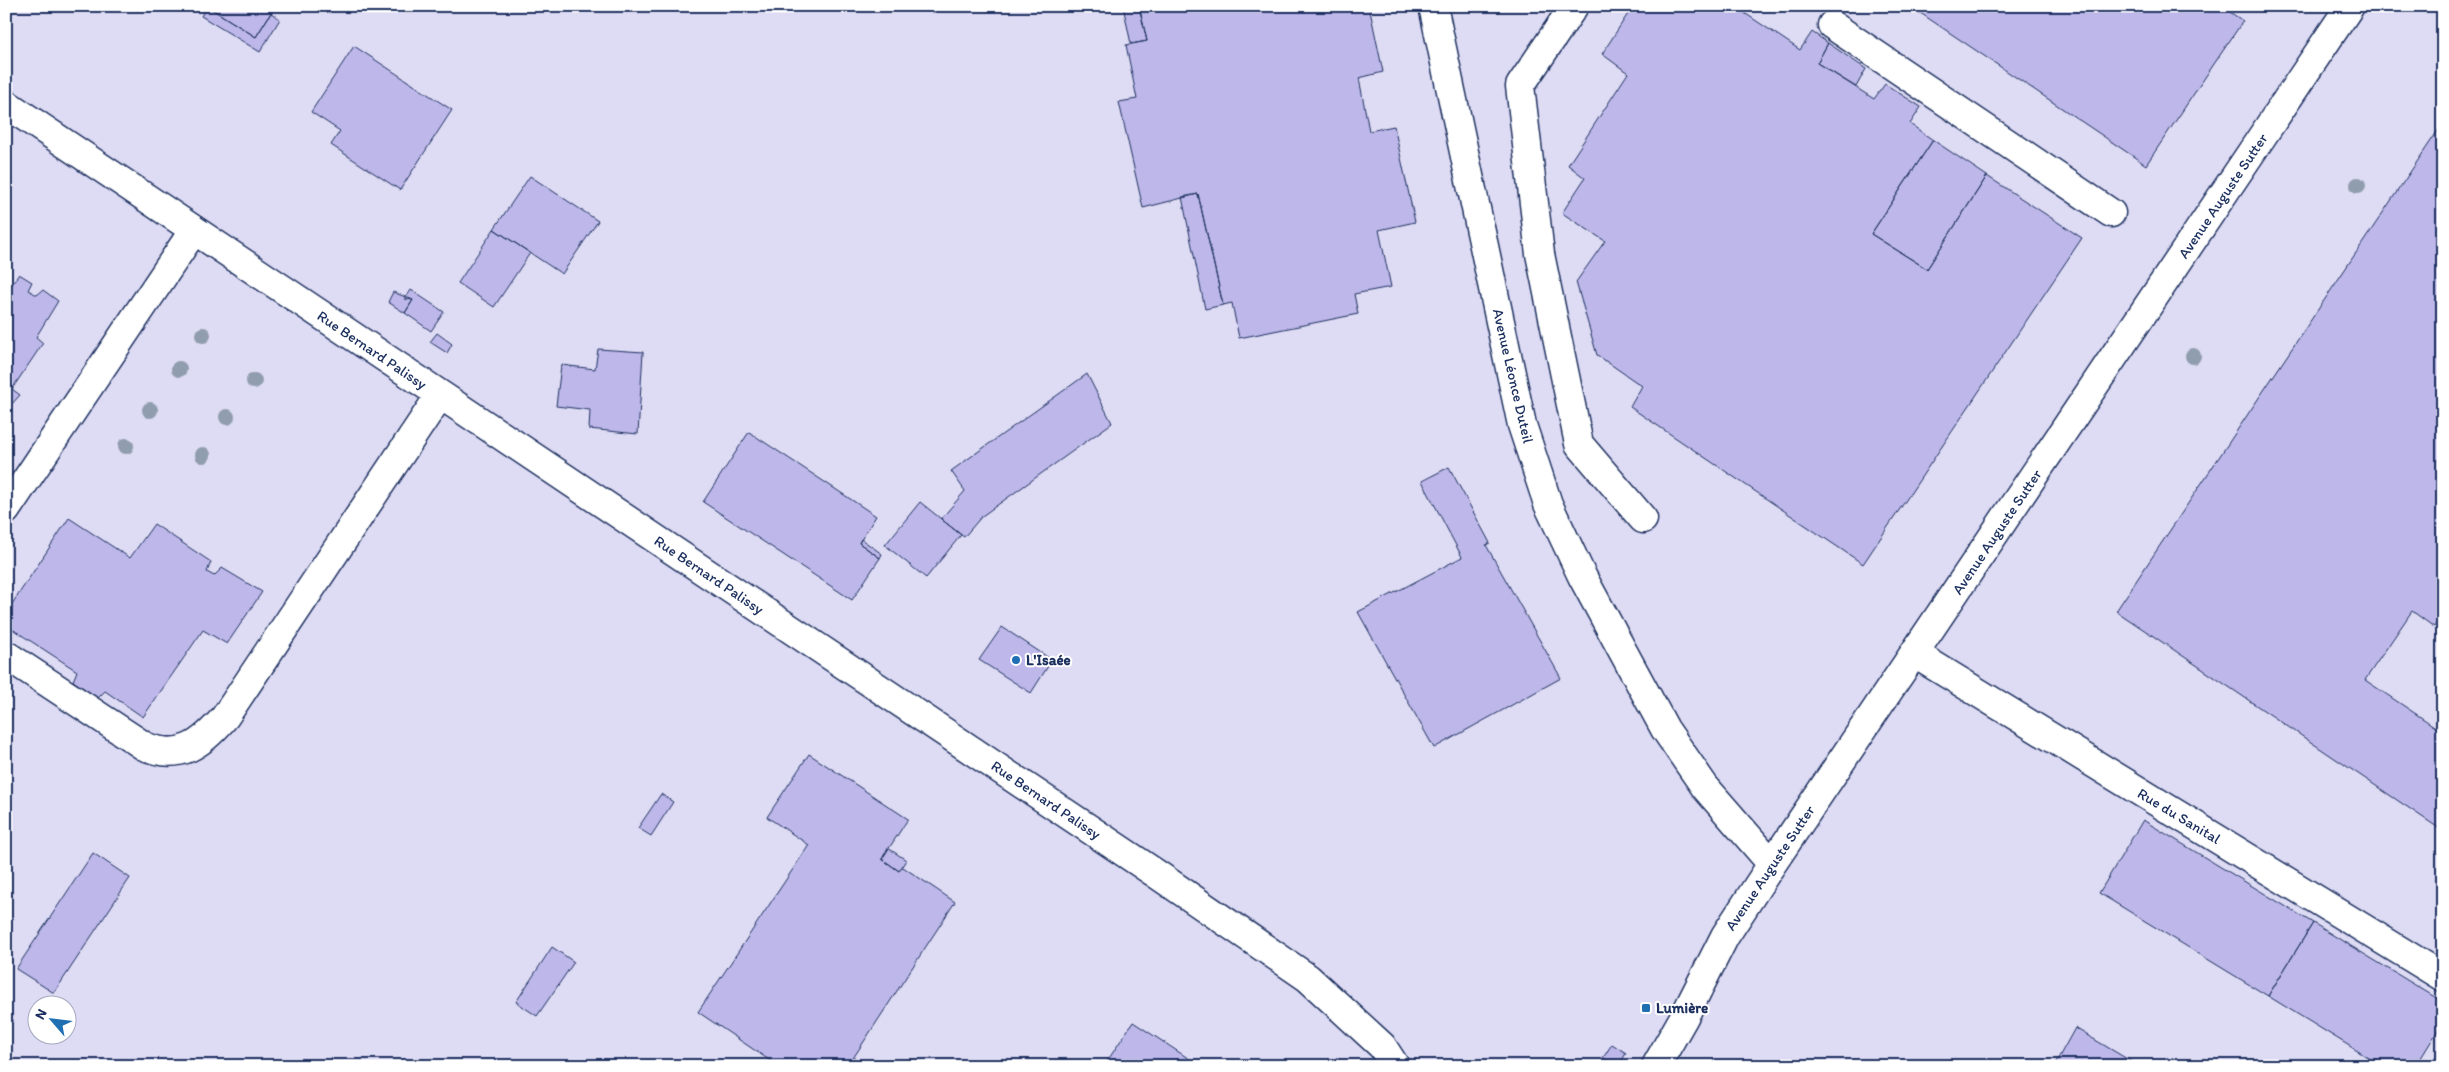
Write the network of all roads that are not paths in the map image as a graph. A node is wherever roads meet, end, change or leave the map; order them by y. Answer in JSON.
{"nodes":[{"id":1,"x":1433,"y":6,"type":"edge"},
{"id":2,"x":1574,"y":6,"type":"edge"},
{"id":3,"x":2350,"y":6,"type":"edge"},
{"id":4,"x":1832,"y":25,"type":"dead end"},
{"id":5,"x":6,"y":104,"type":"edge"},
{"id":6,"x":2111,"y":213,"type":"dead end"},
{"id":7,"x":194,"y":230,"type":"junction"},
{"id":8,"x":440,"y":396,"type":"junction"},
{"id":9,"x":6,"y":510,"type":"edge"},
{"id":10,"x":1643,"y":519,"type":"dead end"},
{"id":11,"x":1915,"y":654,"type":"junction"},
{"id":12,"x":6,"y":655,"type":"edge"},
{"id":13,"x":1772,"y":864,"type":"junction"},
{"id":14,"x":2443,"y":976,"type":"edge"},
{"id":15,"x":1396,"y":1066,"type":"edge"},
{"id":16,"x":1656,"y":1066,"type":"edge"}],
"edges":[{"from":1,"to":13,"type":"street","name":"Avenue Léonce Duteil"},
{"from":2,"to":10,"type":"street"},
{"from":3,"to":11,"type":"street","name":"Avenue Auguste Sutter"},
{"from":4,"to":6,"type":"street"},
{"from":5,"to":7,"type":"street","name":"Rue Bernard Palissy"},
{"from":7,"to":8,"type":"street","name":"Rue Bernard Palissy"},
{"from":7,"to":9,"type":"street"},
{"from":8,"to":12,"type":"street"},
{"from":8,"to":15,"type":"street","name":"Rue Bernard Palissy"},
{"from":11,"to":13,"type":"street","name":"Avenue Auguste Sutter"},
{"from":11,"to":14,"type":"street","name":"Rue du Sanital"},
{"from":13,"to":16,"type":"street","name":"Avenue Auguste Sutter"}]}
